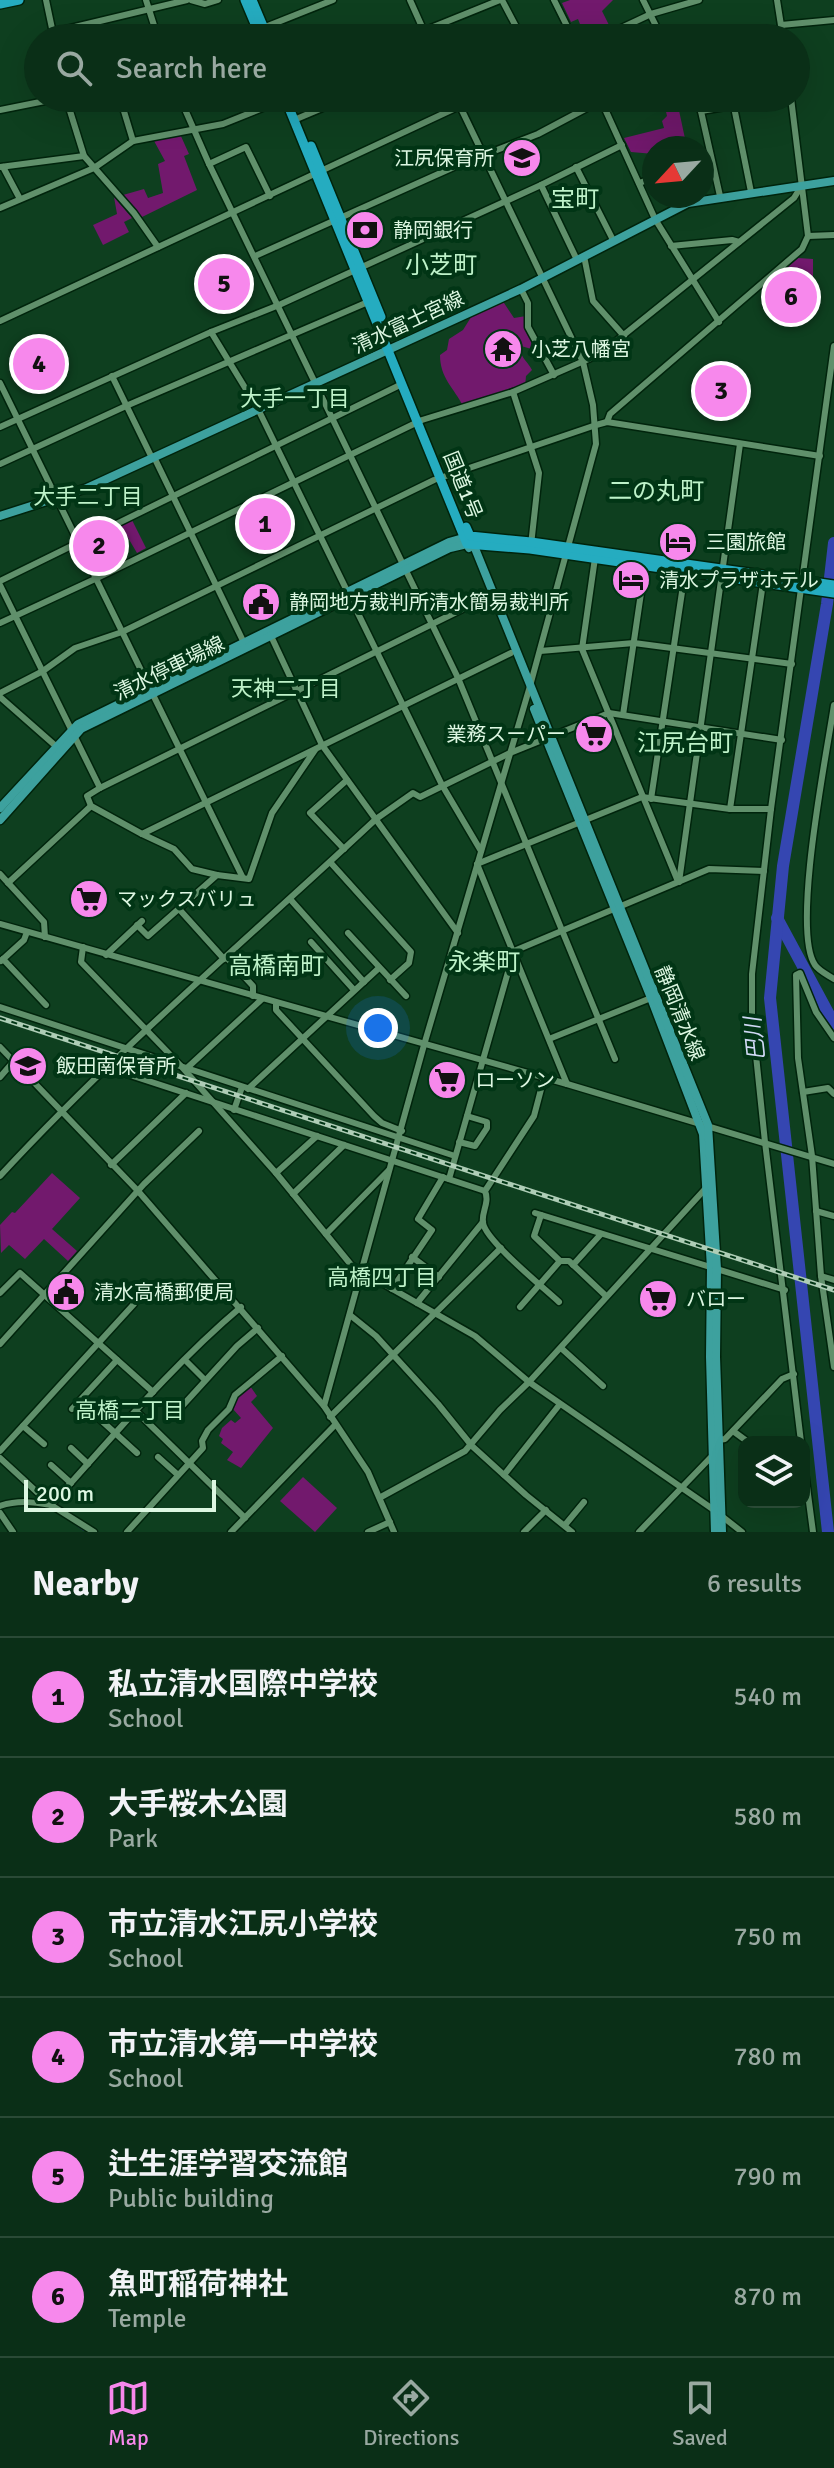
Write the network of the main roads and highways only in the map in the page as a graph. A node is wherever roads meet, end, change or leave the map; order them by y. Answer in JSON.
{"nodes":[{"id":1,"x":19,"y":0,"type":"edge"},
{"id":2,"x":245,"y":0,"type":"edge"},
{"id":3,"x":252,"y":0,"type":"edge"},
{"id":4,"x":0,"y":4,"type":"edge"},
{"id":5,"x":258,"y":24,"type":"edge"},
{"id":6,"x":260,"y":24,"type":"edge"},
{"id":7,"x":292,"y":112,"type":"edge"},
{"id":8,"x":295,"y":112,"type":"edge"},
{"id":9,"x":296,"y":119,"type":"junction"},
{"id":10,"x":834,"y":181,"type":"edge"},
{"id":11,"x":358,"y":269,"type":"junction"},
{"id":12,"x":390,"y":348,"type":"junction"},
{"id":13,"x":420,"y":421,"type":"junction"},
{"id":14,"x":0,"y":516,"type":"edge"},
{"id":15,"x":468,"y":540,"type":"junction"},
{"id":16,"x":567,"y":551,"type":"junction"},
{"id":17,"x":722,"y":574,"type":"junction"},
{"id":18,"x":806,"y":585,"type":"junction"},
{"id":19,"x":834,"y":585,"type":"edge"},
{"id":20,"x":834,"y":593,"type":"edge"},
{"id":21,"x":349,"y":594,"type":"junction"},
{"id":22,"x":246,"y":645,"type":"junction"},
{"id":23,"x":529,"y":690,"type":"junction"},
{"id":24,"x":58,"y":748,"type":"junction"},
{"id":25,"x":0,"y":808,"type":"edge"},
{"id":26,"x":0,"y":820,"type":"edge"},
{"id":27,"x":618,"y":908,"type":"junction"},
{"id":28,"x":703,"y":1123,"type":"junction"},
{"id":29,"x":714,"y":1268,"type":"junction"},
{"id":30,"x":718,"y":1514,"type":"junction"},
{"id":31,"x":715,"y":1532,"type":"edge"},
{"id":32,"x":722,"y":1532,"type":"edge"}],
"edges":[{"from":1,"to":4,"type":"highway"},
{"from":2,"to":5,"type":"highway"},
{"from":3,"to":6,"type":"highway"},
{"from":7,"to":9,"type":"highway","name":"国道1号"},
{"from":8,"to":9,"type":"highway","name":"国道1号"},
{"from":9,"to":11,"type":"highway","name":"国道1号"},
{"from":10,"to":12,"type":"main road","name":"清水富士宮線"},
{"from":11,"to":12,"type":"highway","name":"国道1号"},
{"from":11,"to":12,"type":"highway","name":"国道1号"},
{"from":12,"to":13,"type":"highway","name":"国道1号"},
{"from":12,"to":13,"type":"highway","name":"国道1号"},
{"from":12,"to":14,"type":"main road","name":"清水富士宮線"},
{"from":13,"to":15,"type":"highway","name":"国道1号"},
{"from":15,"to":16,"type":"highway","name":"国道1号"},
{"from":15,"to":21,"type":"main road","name":"清水停車場線"},
{"from":15,"to":23,"type":"main road","name":"静岡清水線"},
{"from":15,"to":23,"type":"main road","name":"静岡清水線"},
{"from":16,"to":17,"type":"highway","name":"国道1号"},
{"from":16,"to":17,"type":"highway","name":"国道1号"},
{"from":17,"to":18,"type":"highway","name":"国道1号"},
{"from":17,"to":18,"type":"highway","name":"国道1号"},
{"from":18,"to":19,"type":"highway","name":"国道1号"},
{"from":18,"to":20,"type":"highway","name":"国道1号"},
{"from":21,"to":22,"type":"main road","name":"清水停車場線"},
{"from":21,"to":22,"type":"main road","name":"清水停車場線"},
{"from":22,"to":24,"type":"main road","name":"清水停車場線"},
{"from":23,"to":27,"type":"main road","name":"静岡清水線"},
{"from":24,"to":25,"type":"main road","name":"清水停車場線"},
{"from":24,"to":26,"type":"main road","name":"清水停車場線"},
{"from":27,"to":28,"type":"main road","name":"静岡清水線"},
{"from":27,"to":28,"type":"main road","name":"静岡清水線"},
{"from":28,"to":29,"type":"main road","name":"静岡清水線"},
{"from":28,"to":29,"type":"main road","name":"静岡清水線"},
{"from":29,"to":30,"type":"main road","name":"静岡清水線"},
{"from":29,"to":30,"type":"main road","name":"静岡清水線"},
{"from":30,"to":31,"type":"main road","name":"静岡清水線"},
{"from":30,"to":32,"type":"main road","name":"静岡清水線"}]}
